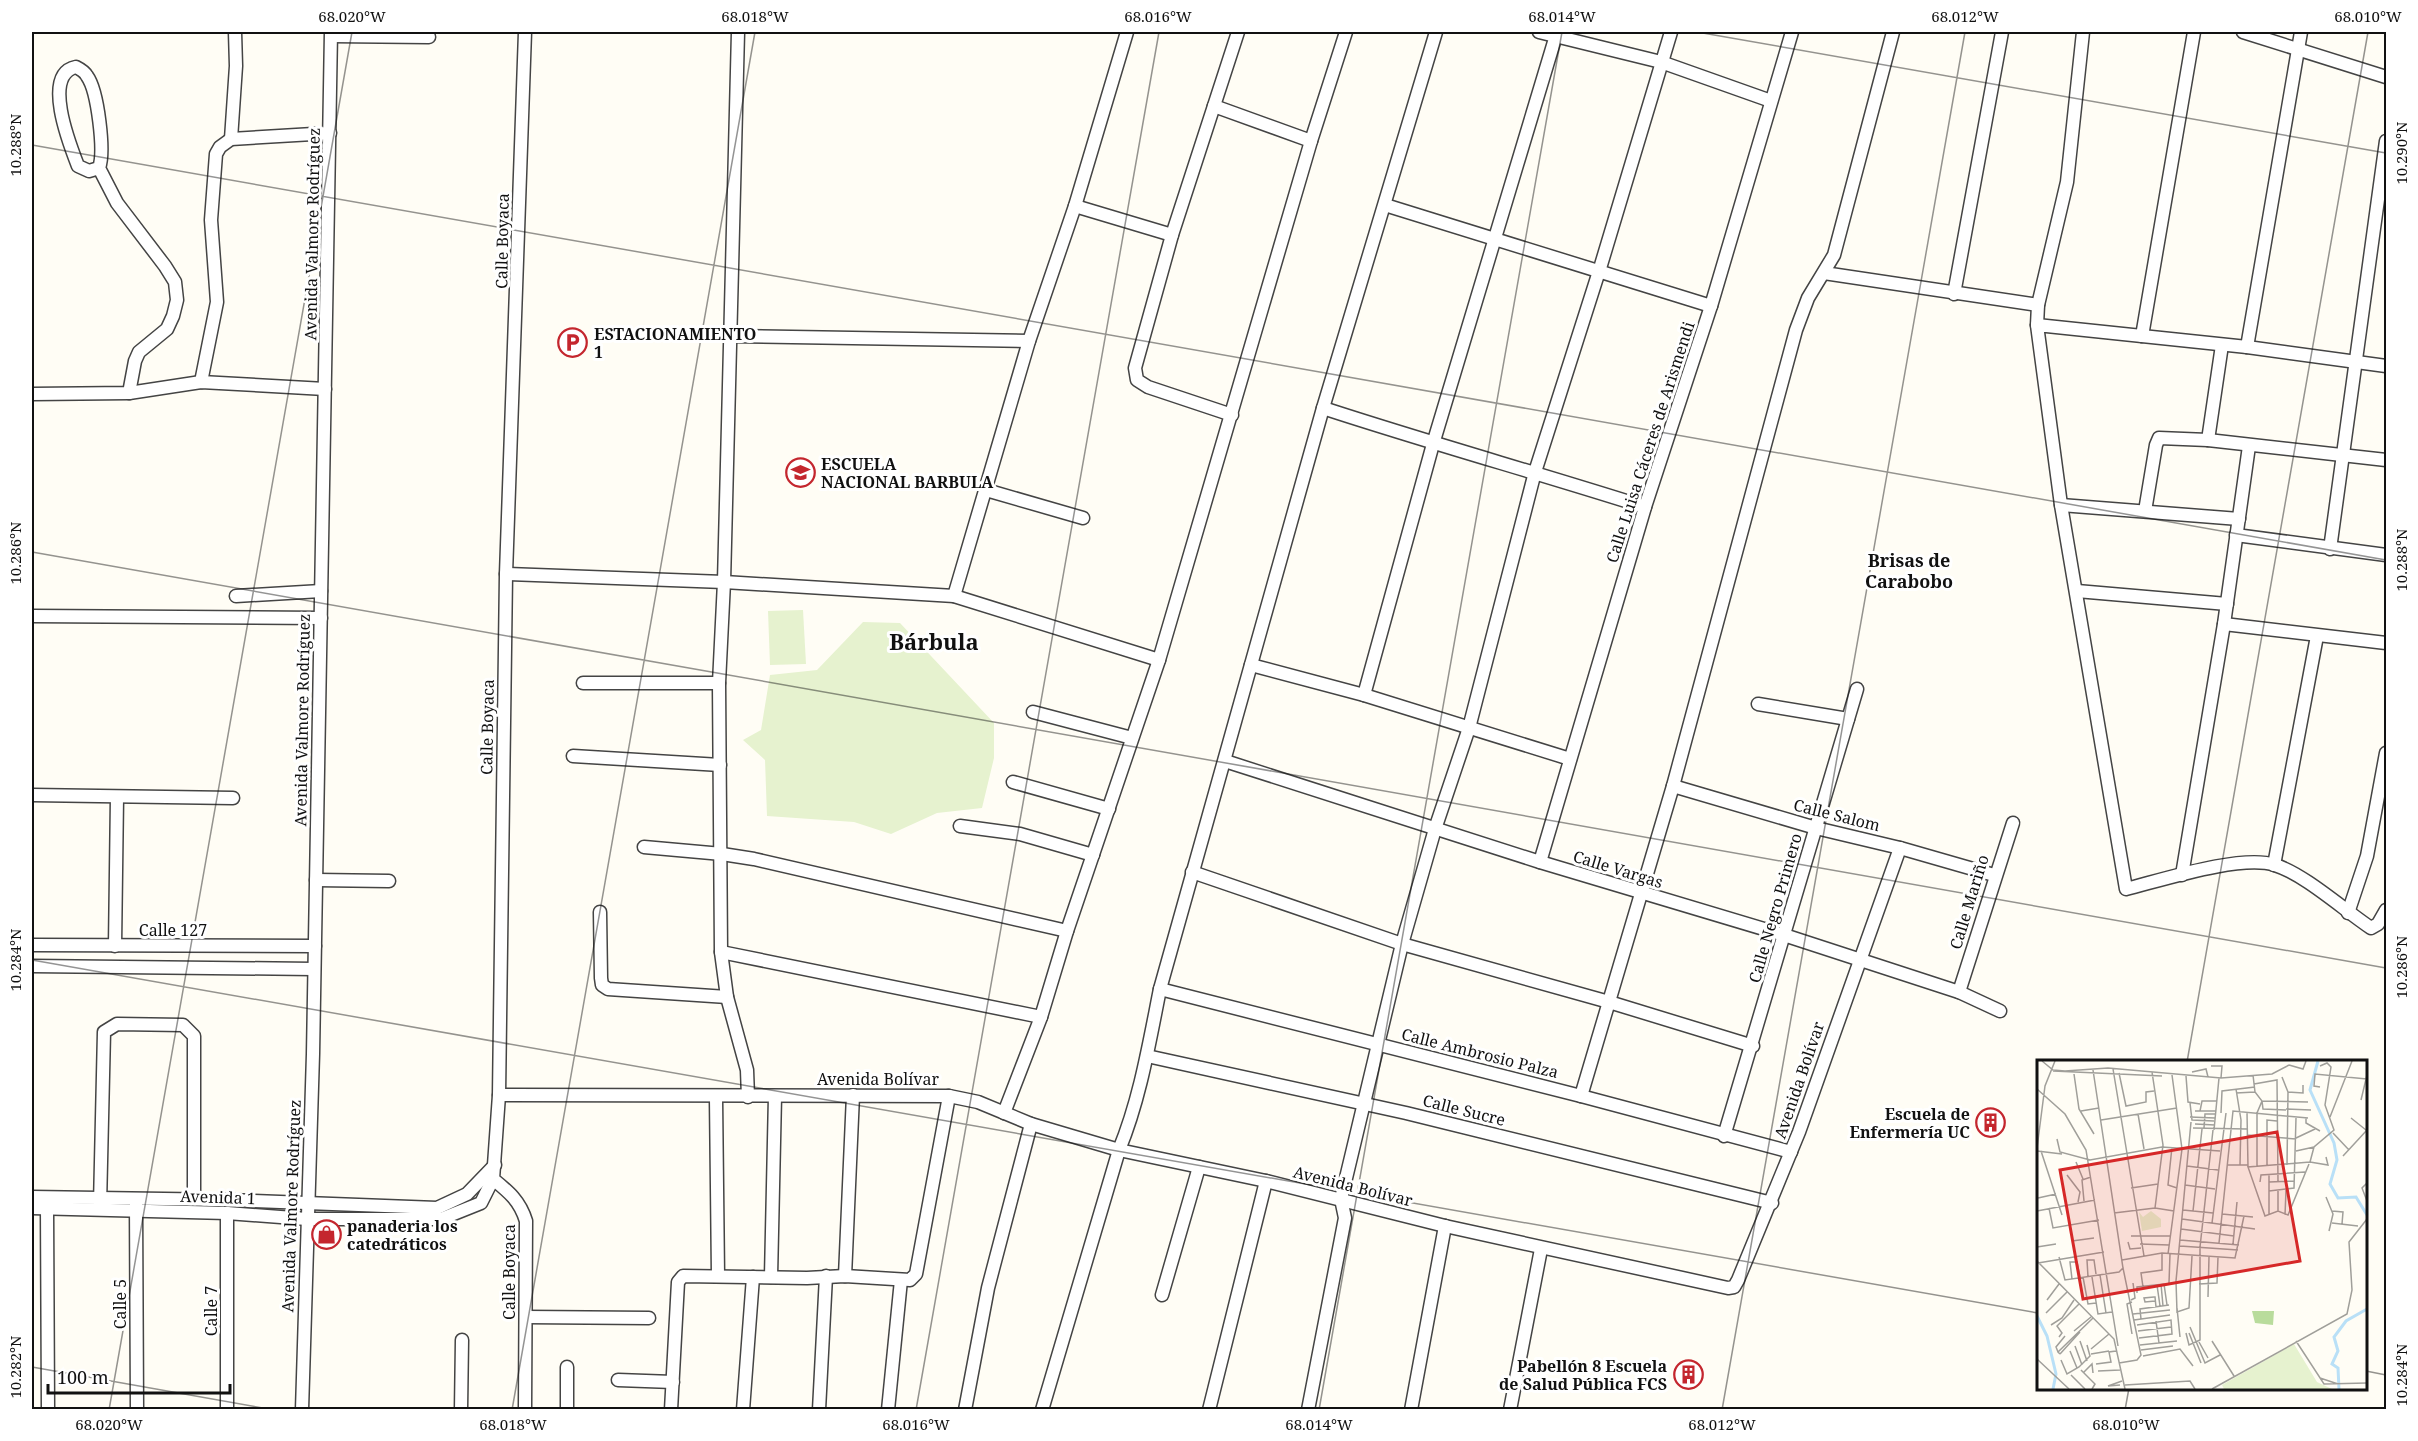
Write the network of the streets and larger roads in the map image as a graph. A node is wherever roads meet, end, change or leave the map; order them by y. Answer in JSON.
{"nodes":[{"id":1,"x":234,"y":32,"type":"edge"},
{"id":2,"x":525,"y":32,"type":"edge"},
{"id":3,"x":738,"y":32,"type":"edge"},
{"id":4,"x":1127,"y":32,"type":"edge"},
{"id":5,"x":1238,"y":32,"type":"edge"},
{"id":6,"x":1346,"y":32,"type":"edge"},
{"id":7,"x":1436,"y":32,"type":"edge"},
{"id":8,"x":1539,"y":32,"type":"edge"},
{"id":9,"x":1671,"y":32,"type":"edge"},
{"id":10,"x":1792,"y":32,"type":"edge"},
{"id":11,"x":1893,"y":32,"type":"edge"},
{"id":12,"x":2002,"y":32,"type":"edge"},
{"id":13,"x":2083,"y":32,"type":"edge"},
{"id":14,"x":2194,"y":32,"type":"edge"},
{"id":15,"x":2243,"y":32,"type":"edge"},
{"id":16,"x":2301,"y":32,"type":"edge"},
{"id":17,"x":332,"y":34,"type":"edge"},
{"id":18,"x":1556,"y":34,"type":"edge"},
{"id":19,"x":429,"y":37,"type":"dead end"},
{"id":20,"x":2297,"y":51,"type":"junction"},
{"id":21,"x":1661,"y":62,"type":"junction"},
{"id":22,"x":2386,"y":77,"type":"edge"},
{"id":23,"x":1771,"y":101,"type":"junction"},
{"id":24,"x":1214,"y":106,"type":"junction"},
{"id":25,"x":330,"y":133,"type":"junction"},
{"id":26,"x":231,"y":140,"type":"junction"},
{"id":27,"x":1311,"y":141,"type":"junction"},
{"id":28,"x":2386,"y":141,"type":"edge"},
{"id":29,"x":99,"y":168,"type":"junction"},
{"id":30,"x":1385,"y":205,"type":"junction"},
{"id":31,"x":1075,"y":206,"type":"junction"},
{"id":32,"x":1172,"y":235,"type":"junction"},
{"id":33,"x":1495,"y":239,"type":"junction"},
{"id":34,"x":1599,"y":273,"type":"junction"},
{"id":35,"x":1824,"y":273,"type":"junction"},
{"id":36,"x":1954,"y":294,"type":"junction"},
{"id":37,"x":2038,"y":305,"type":"junction"},
{"id":38,"x":1711,"y":306,"type":"junction"},
{"id":39,"x":2037,"y":325,"type":"junction"},
{"id":40,"x":731,"y":336,"type":"junction"},
{"id":41,"x":2142,"y":336,"type":"junction"},
{"id":42,"x":1029,"y":341,"type":"junction"},
{"id":43,"x":2222,"y":345,"type":"junction"},
{"id":44,"x":2247,"y":347,"type":"junction"},
{"id":45,"x":2355,"y":362,"type":"junction"},
{"id":46,"x":2386,"y":366,"type":"edge"},
{"id":47,"x":201,"y":382,"type":"junction"},
{"id":48,"x":325,"y":389,"type":"junction"},
{"id":49,"x":129,"y":393,"type":"junction"},
{"id":50,"x":32,"y":394,"type":"edge"},
{"id":51,"x":1323,"y":408,"type":"junction"},
{"id":52,"x":1232,"y":415,"type":"junction"},
{"id":53,"x":2208,"y":440,"type":"junction"},
{"id":54,"x":1433,"y":444,"type":"junction"},
{"id":55,"x":2249,"y":446,"type":"junction"},
{"id":56,"x":2342,"y":456,"type":"junction"},
{"id":57,"x":2386,"y":460,"type":"edge"},
{"id":58,"x":1534,"y":472,"type":"junction"},
{"id":59,"x":986,"y":490,"type":"junction"},
{"id":60,"x":2061,"y":505,"type":"junction"},
{"id":61,"x":1645,"y":507,"type":"junction"},
{"id":62,"x":2145,"y":511,"type":"junction"},
{"id":63,"x":1083,"y":518,"type":"dead end"},
{"id":64,"x":2239,"y":519,"type":"junction"},
{"id":65,"x":2236,"y":535,"type":"junction"},
{"id":66,"x":2330,"y":549,"type":"junction"},
{"id":67,"x":2386,"y":555,"type":"edge"},
{"id":68,"x":506,"y":574,"type":"junction"},
{"id":69,"x":724,"y":582,"type":"junction"},
{"id":70,"x":321,"y":591,"type":"junction"},
{"id":71,"x":2077,"y":591,"type":"junction"},
{"id":72,"x":236,"y":596,"type":"dead end"},
{"id":73,"x":954,"y":596,"type":"junction"},
{"id":74,"x":2227,"y":604,"type":"junction"},
{"id":75,"x":32,"y":616,"type":"edge"},
{"id":76,"x":321,"y":618,"type":"junction"},
{"id":77,"x":2224,"y":624,"type":"junction"},
{"id":78,"x":2317,"y":636,"type":"junction"},
{"id":79,"x":2386,"y":642,"type":"edge"},
{"id":80,"x":1159,"y":660,"type":"junction"},
{"id":81,"x":1251,"y":664,"type":"junction"},
{"id":82,"x":583,"y":683,"type":"dead end"},
{"id":83,"x":719,"y":683,"type":"junction"},
{"id":84,"x":1857,"y":689,"type":"dead end"},
{"id":85,"x":1364,"y":695,"type":"junction"},
{"id":86,"x":1758,"y":704,"type":"dead end"},
{"id":87,"x":1033,"y":712,"type":"dead end"},
{"id":88,"x":1848,"y":719,"type":"junction"},
{"id":89,"x":1469,"y":728,"type":"junction"},
{"id":90,"x":1132,"y":738,"type":"junction"},
{"id":91,"x":2386,"y":753,"type":"edge"},
{"id":92,"x":573,"y":756,"type":"dead end"},
{"id":93,"x":1570,"y":759,"type":"junction"},
{"id":94,"x":1225,"y":761,"type":"junction"},
{"id":95,"x":720,"y":765,"type":"junction"},
{"id":96,"x":1013,"y":782,"type":"dead end"},
{"id":97,"x":1673,"y":786,"type":"junction"},
{"id":98,"x":32,"y":795,"type":"edge"},
{"id":99,"x":117,"y":797,"type":"junction"},
{"id":100,"x":233,"y":798,"type":"dead end"},
{"id":101,"x":1108,"y":809,"type":"junction"},
{"id":102,"x":2013,"y":823,"type":"dead end"},
{"id":103,"x":960,"y":826,"type":"dead end"},
{"id":104,"x":1816,"y":828,"type":"junction"},
{"id":105,"x":1435,"y":829,"type":"junction"},
{"id":106,"x":644,"y":847,"type":"dead end"},
{"id":107,"x":1900,"y":848,"type":"junction"},
{"id":108,"x":722,"y":854,"type":"junction"},
{"id":109,"x":1093,"y":855,"type":"junction"},
{"id":110,"x":1540,"y":862,"type":"junction"},
{"id":111,"x":2274,"y":865,"type":"junction"},
{"id":112,"x":1192,"y":872,"type":"junction"},
{"id":113,"x":1994,"y":875,"type":"junction"},
{"id":114,"x":2182,"y":875,"type":"junction"},
{"id":115,"x":316,"y":880,"type":"junction"},
{"id":116,"x":389,"y":881,"type":"dead end"},
{"id":117,"x":1641,"y":893,"type":"junction"},
{"id":118,"x":2386,"y":910,"type":"edge"},
{"id":119,"x":600,"y":912,"type":"dead end"},
{"id":120,"x":2348,"y":913,"type":"junction"},
{"id":121,"x":1067,"y":931,"type":"junction"},
{"id":122,"x":1784,"y":935,"type":"junction"},
{"id":123,"x":1402,"y":944,"type":"junction"},
{"id":124,"x":32,"y":945,"type":"edge"},
{"id":125,"x":115,"y":946,"type":"junction"},
{"id":126,"x":315,"y":946,"type":"junction"},
{"id":127,"x":721,"y":952,"type":"junction"},
{"id":128,"x":1858,"y":961,"type":"junction"},
{"id":129,"x":32,"y":966,"type":"edge"},
{"id":130,"x":314,"y":969,"type":"junction"},
{"id":131,"x":1160,"y":989,"type":"junction"},
{"id":132,"x":1959,"y":992,"type":"junction"},
{"id":133,"x":727,"y":997,"type":"junction"},
{"id":134,"x":1609,"y":1002,"type":"junction"},
{"id":135,"x":2000,"y":1011,"type":"dead end"},
{"id":136,"x":1041,"y":1017,"type":"junction"},
{"id":137,"x":1378,"y":1044,"type":"junction"},
{"id":138,"x":1752,"y":1046,"type":"junction"},
{"id":139,"x":1147,"y":1056,"type":"junction"},
{"id":140,"x":499,"y":1095,"type":"junction"},
{"id":141,"x":853,"y":1095,"type":"junction"},
{"id":142,"x":775,"y":1096,"type":"junction"},
{"id":143,"x":949,"y":1096,"type":"junction"},
{"id":144,"x":1581,"y":1096,"type":"junction"},
{"id":145,"x":748,"y":1097,"type":"junction"},
{"id":146,"x":716,"y":1098,"type":"junction"},
{"id":147,"x":1362,"y":1106,"type":"junction"},
{"id":148,"x":1004,"y":1113,"type":"junction"},
{"id":149,"x":1031,"y":1124,"type":"junction"},
{"id":150,"x":1724,"y":1136,"type":"junction"},
{"id":151,"x":1119,"y":1150,"type":"junction"},
{"id":152,"x":1791,"y":1152,"type":"junction"},
{"id":153,"x":495,"y":1165,"type":"junction"},
{"id":154,"x":1200,"y":1167,"type":"junction"},
{"id":155,"x":493,"y":1179,"type":"junction"},
{"id":156,"x":1266,"y":1181,"type":"junction"},
{"id":157,"x":32,"y":1197,"type":"edge"},
{"id":158,"x":194,"y":1199,"type":"junction"},
{"id":159,"x":1341,"y":1199,"type":"junction"},
{"id":160,"x":1772,"y":1203,"type":"junction"},
{"id":161,"x":100,"y":1204,"type":"junction"},
{"id":162,"x":136,"y":1204,"type":"junction"},
{"id":163,"x":308,"y":1204,"type":"junction"},
{"id":164,"x":32,"y":1208,"type":"edge"},
{"id":165,"x":47,"y":1208,"type":"junction"},
{"id":166,"x":227,"y":1213,"type":"junction"},
{"id":167,"x":307,"y":1219,"type":"junction"},
{"id":168,"x":1445,"y":1226,"type":"junction"},
{"id":169,"x":1541,"y":1249,"type":"junction"},
{"id":170,"x":718,"y":1276,"type":"junction"},
{"id":171,"x":826,"y":1276,"type":"junction"},
{"id":172,"x":845,"y":1276,"type":"junction"},
{"id":173,"x":753,"y":1277,"type":"junction"},
{"id":174,"x":771,"y":1277,"type":"junction"},
{"id":175,"x":901,"y":1280,"type":"junction"},
{"id":176,"x":1162,"y":1295,"type":"dead end"},
{"id":177,"x":526,"y":1317,"type":"junction"},
{"id":178,"x":649,"y":1318,"type":"dead end"},
{"id":179,"x":462,"y":1340,"type":"dead end"},
{"id":180,"x":567,"y":1366,"type":"dead end"},
{"id":181,"x":618,"y":1380,"type":"dead end"},
{"id":182,"x":673,"y":1382,"type":"junction"},
{"id":183,"x":48,"y":1410,"type":"edge"},
{"id":184,"x":137,"y":1410,"type":"edge"},
{"id":185,"x":227,"y":1410,"type":"edge"},
{"id":186,"x":302,"y":1410,"type":"edge"},
{"id":187,"x":461,"y":1410,"type":"edge"},
{"id":188,"x":525,"y":1410,"type":"edge"},
{"id":189,"x":567,"y":1410,"type":"edge"},
{"id":190,"x":670,"y":1410,"type":"edge"},
{"id":191,"x":743,"y":1410,"type":"edge"},
{"id":192,"x":819,"y":1410,"type":"edge"},
{"id":193,"x":888,"y":1410,"type":"edge"},
{"id":194,"x":965,"y":1410,"type":"edge"},
{"id":195,"x":1042,"y":1410,"type":"edge"},
{"id":196,"x":1209,"y":1410,"type":"edge"},
{"id":197,"x":1308,"y":1410,"type":"edge"},
{"id":198,"x":1411,"y":1410,"type":"edge"},
{"id":199,"x":1510,"y":1410,"type":"edge"}],
"edges":[{"from":1,"to":26,"type":"street"},
{"from":2,"to":68,"type":"street","name":"Calle Boyaca"},
{"from":3,"to":40,"type":"street"},
{"from":4,"to":31,"type":"street"},
{"from":5,"to":24,"type":"street"},
{"from":6,"to":27,"type":"street"},
{"from":7,"to":30,"type":"street"},
{"from":8,"to":18,"type":"street"},
{"from":9,"to":21,"type":"street"},
{"from":10,"to":23,"type":"street","name":"Calle Luisa Cáceres de Arismendi"},
{"from":11,"to":35,"type":"street"},
{"from":12,"to":36,"type":"street"},
{"from":13,"to":37,"type":"street"},
{"from":14,"to":41,"type":"street"},
{"from":15,"to":20,"type":"street"},
{"from":16,"to":20,"type":"street"},
{"from":17,"to":19,"type":"street"},
{"from":17,"to":25,"type":"street","name":"Avenida Valmore Rodríguez"},
{"from":18,"to":21,"type":"street"},
{"from":18,"to":33,"type":"street"},
{"from":20,"to":22,"type":"street"},
{"from":20,"to":44,"type":"street"},
{"from":21,"to":23,"type":"street"},
{"from":21,"to":34,"type":"street"},
{"from":23,"to":38,"type":"street","name":"Calle Luisa Cáceres de Arismendi"},
{"from":24,"to":27,"type":"street"},
{"from":24,"to":32,"type":"street"},
{"from":25,"to":26,"type":"street"},
{"from":25,"to":48,"type":"street","name":"Avenida Valmore Rodríguez"},
{"from":26,"to":47,"type":"street"},
{"from":27,"to":52,"type":"street"},
{"from":28,"to":45,"type":"street"},
{"from":29,"to":29,"type":"street"},
{"from":29,"to":49,"type":"street"},
{"from":30,"to":33,"type":"street"},
{"from":30,"to":51,"type":"street"},
{"from":31,"to":32,"type":"street"},
{"from":31,"to":42,"type":"street"},
{"from":32,"to":52,"type":"street"},
{"from":33,"to":34,"type":"street"},
{"from":33,"to":54,"type":"street"},
{"from":34,"to":38,"type":"street"},
{"from":34,"to":58,"type":"street"},
{"from":35,"to":36,"type":"street"},
{"from":35,"to":97,"type":"street"},
{"from":36,"to":37,"type":"street"},
{"from":37,"to":39,"type":"street"},
{"from":38,"to":61,"type":"street","name":"Calle Luisa Cáceres de Arismendi"},
{"from":39,"to":41,"type":"street"},
{"from":39,"to":60,"type":"street"},
{"from":40,"to":42,"type":"street"},
{"from":40,"to":69,"type":"street"},
{"from":41,"to":43,"type":"street"},
{"from":42,"to":59,"type":"street"},
{"from":43,"to":44,"type":"street"},
{"from":43,"to":53,"type":"street"},
{"from":44,"to":45,"type":"street"},
{"from":45,"to":46,"type":"street"},
{"from":45,"to":56,"type":"street"},
{"from":47,"to":48,"type":"street"},
{"from":47,"to":49,"type":"street"},
{"from":48,"to":70,"type":"street","name":"Avenida Valmore Rodríguez"},
{"from":49,"to":50,"type":"street"},
{"from":51,"to":54,"type":"street"},
{"from":51,"to":81,"type":"street"},
{"from":52,"to":80,"type":"street"},
{"from":53,"to":55,"type":"street"},
{"from":53,"to":62,"type":"street"},
{"from":54,"to":58,"type":"street"},
{"from":54,"to":85,"type":"street"},
{"from":55,"to":56,"type":"street"},
{"from":55,"to":64,"type":"street"},
{"from":56,"to":57,"type":"street"},
{"from":56,"to":66,"type":"street"},
{"from":58,"to":61,"type":"street"},
{"from":58,"to":89,"type":"street"},
{"from":59,"to":63,"type":"street"},
{"from":59,"to":73,"type":"street"},
{"from":60,"to":62,"type":"street"},
{"from":60,"to":71,"type":"street"},
{"from":61,"to":93,"type":"street","name":"Calle Luisa Cáceres de Arismendi"},
{"from":62,"to":64,"type":"street"},
{"from":64,"to":65,"type":"street"},
{"from":65,"to":66,"type":"street"},
{"from":65,"to":74,"type":"street"},
{"from":66,"to":67,"type":"street"},
{"from":68,"to":69,"type":"street"},
{"from":68,"to":140,"type":"street","name":"Calle Boyaca"},
{"from":69,"to":73,"type":"street"},
{"from":69,"to":83,"type":"street"},
{"from":70,"to":72,"type":"street"},
{"from":70,"to":76,"type":"street","name":"Avenida Valmore Rodríguez"},
{"from":71,"to":74,"type":"street"},
{"from":71,"to":114,"type":"street"},
{"from":73,"to":80,"type":"street"},
{"from":74,"to":77,"type":"street"},
{"from":75,"to":76,"type":"street"},
{"from":76,"to":115,"type":"street","name":"Avenida Valmore Rodríguez"},
{"from":77,"to":78,"type":"street"},
{"from":77,"to":114,"type":"street"},
{"from":78,"to":79,"type":"street"},
{"from":78,"to":111,"type":"street"},
{"from":80,"to":90,"type":"street"},
{"from":81,"to":85,"type":"street"},
{"from":81,"to":94,"type":"street"},
{"from":82,"to":83,"type":"street"},
{"from":83,"to":95,"type":"street"},
{"from":84,"to":88,"type":"street","name":"Calle Negro Primero"},
{"from":85,"to":89,"type":"street"},
{"from":86,"to":88,"type":"street"},
{"from":87,"to":90,"type":"street"},
{"from":88,"to":104,"type":"street","name":"Calle Negro Primero"},
{"from":89,"to":93,"type":"street"},
{"from":89,"to":105,"type":"street"},
{"from":90,"to":101,"type":"street"},
{"from":91,"to":120,"type":"street"},
{"from":92,"to":95,"type":"street"},
{"from":93,"to":110,"type":"street","name":"Calle Luisa Cáceres de Arismendi"},
{"from":94,"to":105,"type":"street","name":"Calle Vargas"},
{"from":94,"to":112,"type":"street"},
{"from":95,"to":108,"type":"street"},
{"from":96,"to":101,"type":"street"},
{"from":97,"to":104,"type":"street","name":"Calle Salom"},
{"from":97,"to":117,"type":"street"},
{"from":98,"to":99,"type":"street"},
{"from":99,"to":100,"type":"street"},
{"from":99,"to":125,"type":"street"},
{"from":101,"to":109,"type":"street"},
{"from":102,"to":113,"type":"street","name":"Calle Mariño"},
{"from":103,"to":109,"type":"street"},
{"from":104,"to":107,"type":"street","name":"Calle Salom"},
{"from":104,"to":122,"type":"street","name":"Calle Negro Primero"},
{"from":105,"to":110,"type":"street","name":"Calle Vargas"},
{"from":105,"to":123,"type":"street"},
{"from":106,"to":108,"type":"street"},
{"from":107,"to":113,"type":"street","name":"Calle Salom"},
{"from":107,"to":128,"type":"street","name":"Avenida Bolívar"},
{"from":108,"to":121,"type":"street"},
{"from":108,"to":127,"type":"street"},
{"from":109,"to":121,"type":"street"},
{"from":110,"to":117,"type":"street","name":"Calle Vargas"},
{"from":111,"to":114,"type":"street"},
{"from":111,"to":120,"type":"street"},
{"from":112,"to":123,"type":"street"},
{"from":112,"to":131,"type":"street"},
{"from":113,"to":132,"type":"street","name":"Calle Mariño"},
{"from":115,"to":116,"type":"street"},
{"from":115,"to":126,"type":"street","name":"Avenida Valmore Rodríguez"},
{"from":117,"to":122,"type":"street","name":"Calle Vargas"},
{"from":117,"to":134,"type":"street"},
{"from":118,"to":120,"type":"street"},
{"from":119,"to":133,"type":"street"},
{"from":121,"to":136,"type":"street"},
{"from":122,"to":128,"type":"street","name":"Calle Vargas"},
{"from":122,"to":138,"type":"street","name":"Calle Negro Primero"},
{"from":123,"to":134,"type":"street"},
{"from":123,"to":137,"type":"street"},
{"from":124,"to":125,"type":"street","name":"Calle 127"},
{"from":125,"to":126,"type":"street","name":"Calle 127"},
{"from":126,"to":130,"type":"street","name":"Avenida Valmore Rodríguez"},
{"from":127,"to":133,"type":"street"},
{"from":127,"to":136,"type":"street"},
{"from":128,"to":132,"type":"street","name":"Calle Vargas"},
{"from":128,"to":152,"type":"street","name":"Avenida Bolívar"},
{"from":129,"to":130,"type":"street"},
{"from":130,"to":163,"type":"street","name":"Avenida Valmore Rodríguez"},
{"from":131,"to":137,"type":"street","name":"Calle Ambrosio Palza"},
{"from":131,"to":139,"type":"street"},
{"from":132,"to":135,"type":"street","name":"Calle Vargas"},
{"from":133,"to":145,"type":"street"},
{"from":134,"to":138,"type":"street"},
{"from":134,"to":144,"type":"street"},
{"from":136,"to":148,"type":"street"},
{"from":137,"to":144,"type":"street","name":"Calle Ambrosio Palza"},
{"from":137,"to":147,"type":"street"},
{"from":138,"to":150,"type":"street","name":"Calle Negro Primero"},
{"from":139,"to":147,"type":"street","name":"Calle Sucre"},
{"from":139,"to":151,"type":"street"},
{"from":140,"to":146,"type":"street","name":"Avenida Bolívar"},
{"from":140,"to":153,"type":"street","name":"Calle Boyaca"},
{"from":141,"to":142,"type":"street","name":"Avenida Bolívar"},
{"from":141,"to":143,"type":"street","name":"Avenida Bolívar"},
{"from":141,"to":172,"type":"street"},
{"from":142,"to":145,"type":"street","name":"Avenida Bolívar"},
{"from":142,"to":174,"type":"street"},
{"from":143,"to":148,"type":"street","name":"Avenida Bolívar"},
{"from":143,"to":175,"type":"street"},
{"from":144,"to":150,"type":"street","name":"Calle Ambrosio Palza"},
{"from":145,"to":146,"type":"street","name":"Avenida Bolívar"},
{"from":146,"to":170,"type":"street"},
{"from":147,"to":159,"type":"street"},
{"from":147,"to":160,"type":"street","name":"Calle Sucre"},
{"from":148,"to":149,"type":"street","name":"Avenida Bolívar"},
{"from":149,"to":151,"type":"street","name":"Avenida Bolívar"},
{"from":149,"to":194,"type":"street"},
{"from":150,"to":152,"type":"street","name":"Calle Ambrosio Palza"},
{"from":151,"to":154,"type":"street","name":"Avenida Bolívar"},
{"from":151,"to":195,"type":"street"},
{"from":152,"to":160,"type":"street","name":"Avenida Bolívar"},
{"from":153,"to":155,"type":"street","name":"Calle Boyaca"},
{"from":153,"to":163,"type":"street","name":"Avenida 1"},
{"from":154,"to":156,"type":"street","name":"Avenida Bolívar"},
{"from":154,"to":176,"type":"street"},
{"from":155,"to":167,"type":"street","name":"Avenida 1"},
{"from":155,"to":177,"type":"street","name":"Calle Boyaca"},
{"from":156,"to":159,"type":"street","name":"Avenida Bolívar"},
{"from":156,"to":196,"type":"street"},
{"from":157,"to":161,"type":"street","name":"Avenida 1"},
{"from":158,"to":161,"type":"street"},
{"from":158,"to":162,"type":"street","name":"Avenida 1"},
{"from":158,"to":163,"type":"street","name":"Avenida 1"},
{"from":159,"to":168,"type":"street","name":"Avenida Bolívar"},
{"from":159,"to":197,"type":"street"},
{"from":160,"to":169,"type":"street","name":"Avenida Bolívar"},
{"from":161,"to":162,"type":"street","name":"Avenida 1"},
{"from":161,"to":165,"type":"street","name":"Avenida 1"},
{"from":162,"to":166,"type":"street","name":"Avenida 1"},
{"from":162,"to":184,"type":"street","name":"Calle 5"},
{"from":163,"to":167,"type":"street","name":"Avenida Valmore Rodríguez"},
{"from":164,"to":165,"type":"street","name":"Avenida 1"},
{"from":165,"to":183,"type":"street"},
{"from":166,"to":167,"type":"street","name":"Avenida 1"},
{"from":166,"to":185,"type":"street","name":"Calle 7"},
{"from":167,"to":186,"type":"street","name":"Avenida Valmore Rodríguez"},
{"from":168,"to":169,"type":"street","name":"Avenida Bolívar"},
{"from":168,"to":198,"type":"street"},
{"from":169,"to":199,"type":"street"},
{"from":170,"to":173,"type":"street"},
{"from":170,"to":182,"type":"street"},
{"from":171,"to":172,"type":"street"},
{"from":171,"to":174,"type":"street"},
{"from":171,"to":192,"type":"street"},
{"from":172,"to":175,"type":"street"},
{"from":173,"to":174,"type":"street"},
{"from":173,"to":191,"type":"street"},
{"from":175,"to":193,"type":"street"},
{"from":177,"to":178,"type":"street"},
{"from":177,"to":188,"type":"street","name":"Calle Boyaca"},
{"from":179,"to":187,"type":"street"},
{"from":180,"to":189,"type":"street"},
{"from":181,"to":182,"type":"street"},
{"from":182,"to":190,"type":"street"}]}
